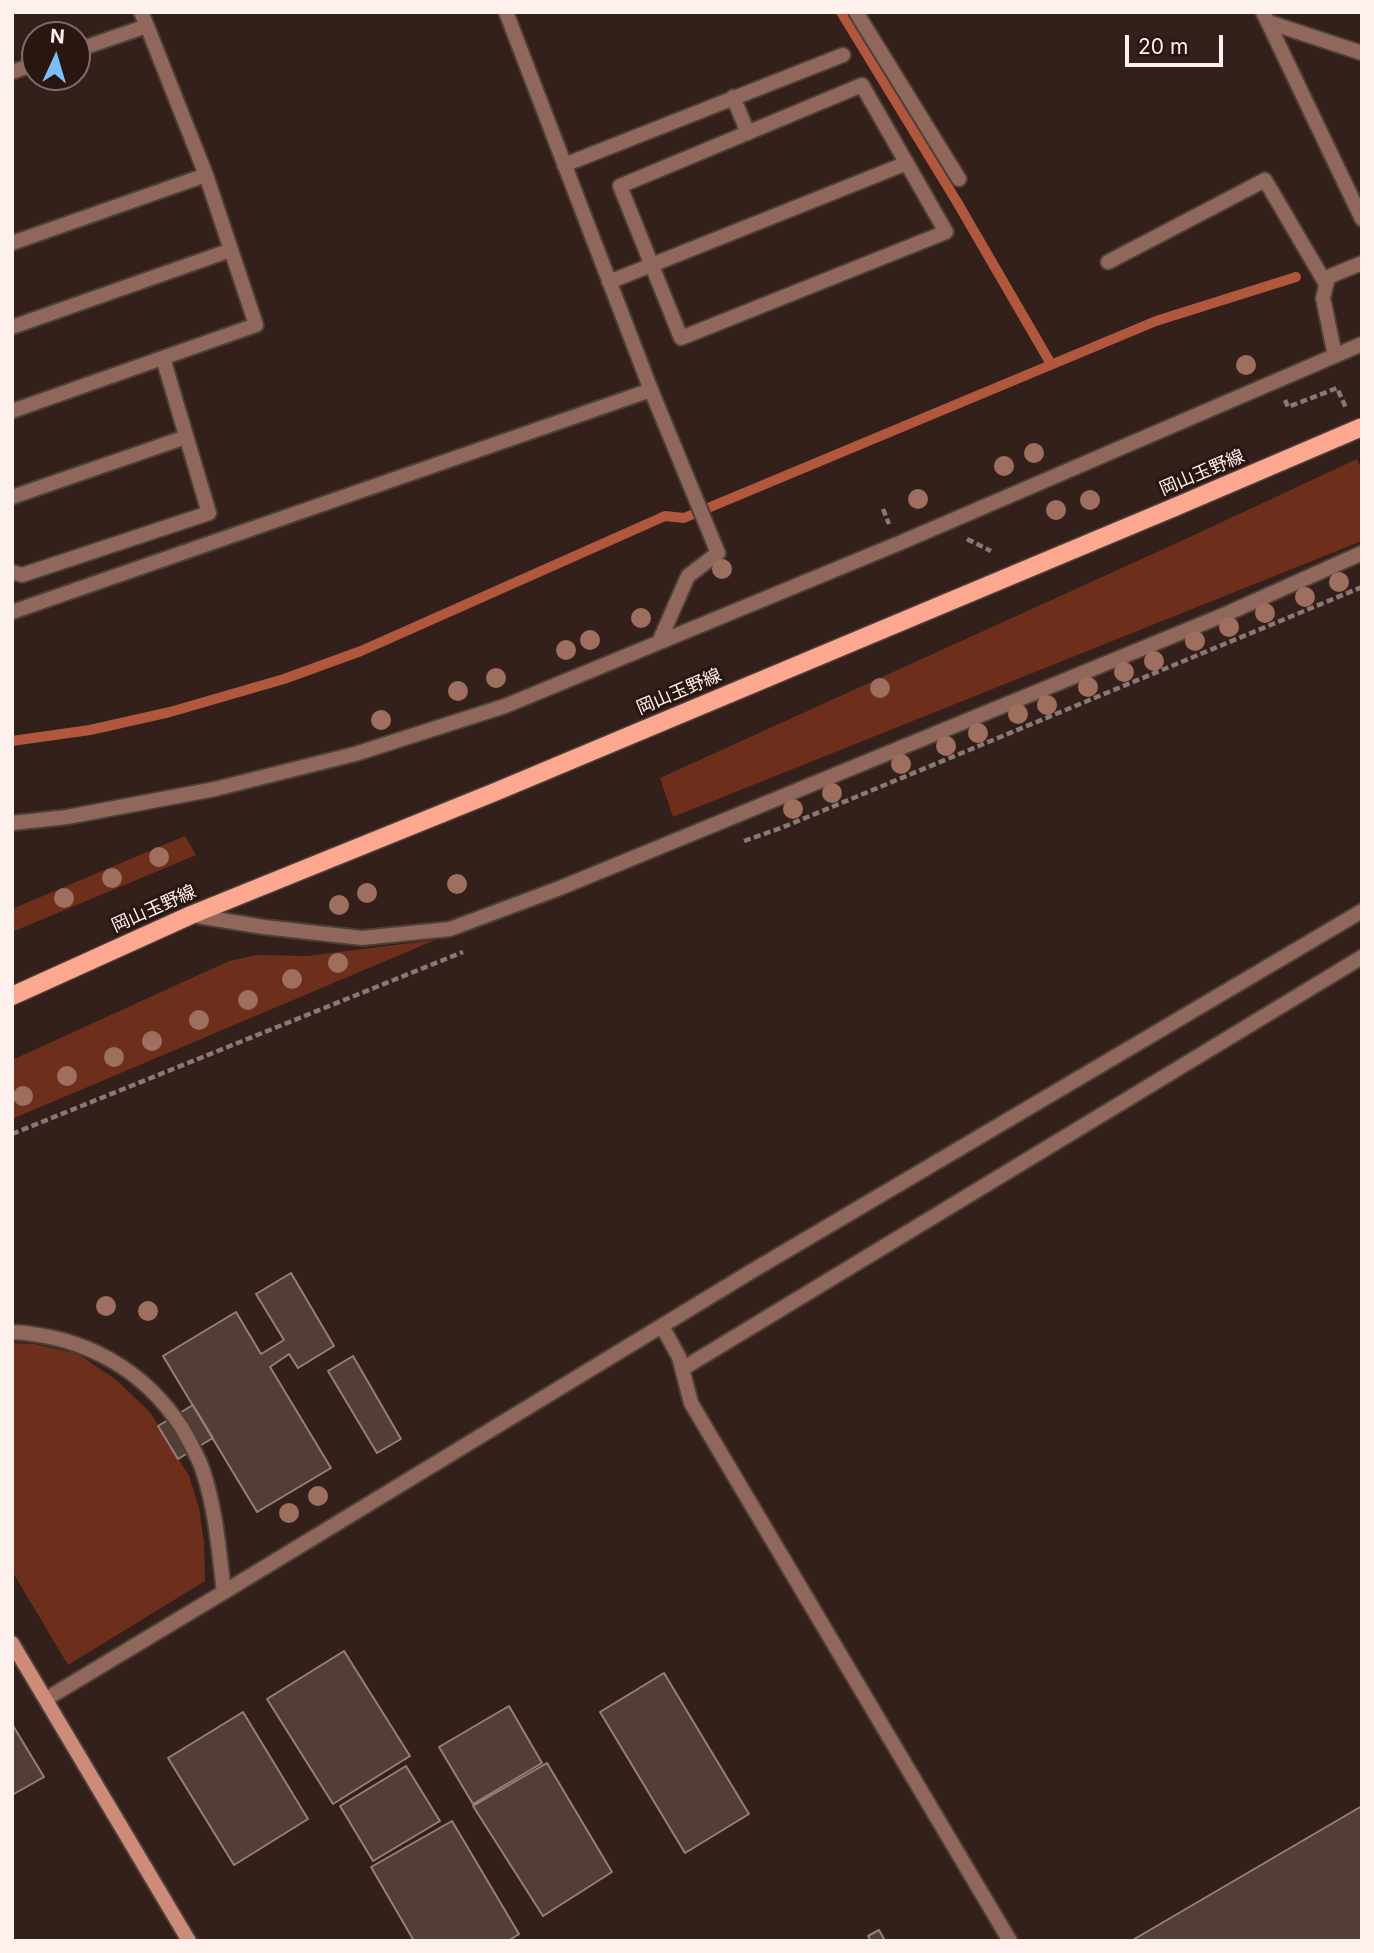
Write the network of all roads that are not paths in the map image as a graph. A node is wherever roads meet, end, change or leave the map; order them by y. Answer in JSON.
{"nodes":[{"id":1,"x":506,"y":12,"type":"edge"},
{"id":2,"x":856,"y":12,"type":"edge"},
{"id":3,"x":1266,"y":17,"type":"edge"},
{"id":4,"x":144,"y":19,"type":"edge"},
{"id":5,"x":91,"y":44,"type":"edge"},
{"id":6,"x":1362,"y":52,"type":"edge"},
{"id":7,"x":843,"y":55,"type":"dead end"},
{"id":8,"x":733,"y":97,"type":"junction"},
{"id":9,"x":748,"y":133,"type":"junction"},
{"id":10,"x":907,"y":163,"type":"junction"},
{"id":11,"x":564,"y":165,"type":"junction"},
{"id":12,"x":206,"y":175,"type":"junction"},
{"id":13,"x":959,"y":179,"type":"dead end"},
{"id":14,"x":1362,"y":219,"type":"edge"},
{"id":15,"x":12,"y":243,"type":"edge"},
{"id":16,"x":231,"y":250,"type":"junction"},
{"id":17,"x":1108,"y":262,"type":"dead end"},
{"id":18,"x":1362,"y":263,"type":"edge"},
{"id":19,"x":652,"y":265,"type":"junction"},
{"id":20,"x":609,"y":282,"type":"junction"},
{"id":21,"x":1326,"y":284,"type":"junction"},
{"id":22,"x":12,"y":327,"type":"edge"},
{"id":23,"x":1362,"y":344,"type":"edge"},
{"id":24,"x":1335,"y":356,"type":"junction"},
{"id":25,"x":163,"y":358,"type":"junction"},
{"id":26,"x":651,"y":390,"type":"junction"},
{"id":27,"x":12,"y":411,"type":"edge"},
{"id":28,"x":1362,"y":428,"type":"edge"},
{"id":29,"x":187,"y":437,"type":"junction"},
{"id":30,"x":12,"y":496,"type":"edge"},
{"id":31,"x":1362,"y":554,"type":"edge"},
{"id":32,"x":12,"y":572,"type":"edge"},
{"id":33,"x":12,"y":612,"type":"edge"},
{"id":34,"x":659,"y":642,"type":"junction"},
{"id":35,"x":12,"y":823,"type":"edge"},
{"id":36,"x":1362,"y":911,"type":"edge"},
{"id":37,"x":191,"y":915,"type":"junction"},
{"id":38,"x":1362,"y":957,"type":"edge"},
{"id":39,"x":12,"y":996,"type":"edge"},
{"id":40,"x":662,"y":1326,"type":"junction"},
{"id":41,"x":12,"y":1332,"type":"edge"},
{"id":42,"x":682,"y":1370,"type":"junction"},
{"id":43,"x":223,"y":1592,"type":"junction"},
{"id":44,"x":12,"y":1643,"type":"edge"},
{"id":45,"x":46,"y":1699,"type":"junction"},
{"id":46,"x":189,"y":1941,"type":"edge"},
{"id":47,"x":1010,"y":1941,"type":"edge"}],
"edges":[{"from":1,"to":11,"type":"street"},
{"from":2,"to":13,"type":"street"},
{"from":3,"to":6,"type":"street"},
{"from":3,"to":14,"type":"street"},
{"from":4,"to":5,"type":"street"},
{"from":4,"to":12,"type":"street"},
{"from":7,"to":8,"type":"street"},
{"from":8,"to":9,"type":"street"},
{"from":8,"to":11,"type":"street"},
{"from":9,"to":10,"type":"street"},
{"from":9,"to":19,"type":"street"},
{"from":10,"to":19,"type":"street"},
{"from":10,"to":19,"type":"street"},
{"from":11,"to":20,"type":"street"},
{"from":12,"to":15,"type":"street"},
{"from":12,"to":16,"type":"street"},
{"from":16,"to":22,"type":"street"},
{"from":16,"to":25,"type":"street"},
{"from":17,"to":21,"type":"street"},
{"from":18,"to":21,"type":"street"},
{"from":19,"to":20,"type":"street"},
{"from":20,"to":26,"type":"street"},
{"from":21,"to":24,"type":"street"},
{"from":23,"to":24,"type":"street"},
{"from":24,"to":34,"type":"street"},
{"from":25,"to":27,"type":"street"},
{"from":25,"to":29,"type":"street"},
{"from":26,"to":33,"type":"street"},
{"from":26,"to":34,"type":"street"},
{"from":28,"to":37,"type":"main road","name":"岡山玉野線","bridge":true},
{"from":29,"to":30,"type":"street"},
{"from":29,"to":32,"type":"street"},
{"from":31,"to":37,"type":"street"},
{"from":34,"to":35,"type":"street"},
{"from":36,"to":40,"type":"street"},
{"from":37,"to":39,"type":"main road","name":"岡山玉野線"},
{"from":38,"to":42,"type":"street"},
{"from":40,"to":42,"type":"street"},
{"from":40,"to":43,"type":"street"},
{"from":41,"to":43,"type":"street"},
{"from":42,"to":47,"type":"street"},
{"from":43,"to":45,"type":"street"},
{"from":44,"to":45,"type":"street"},
{"from":45,"to":46,"type":"street"}]}
